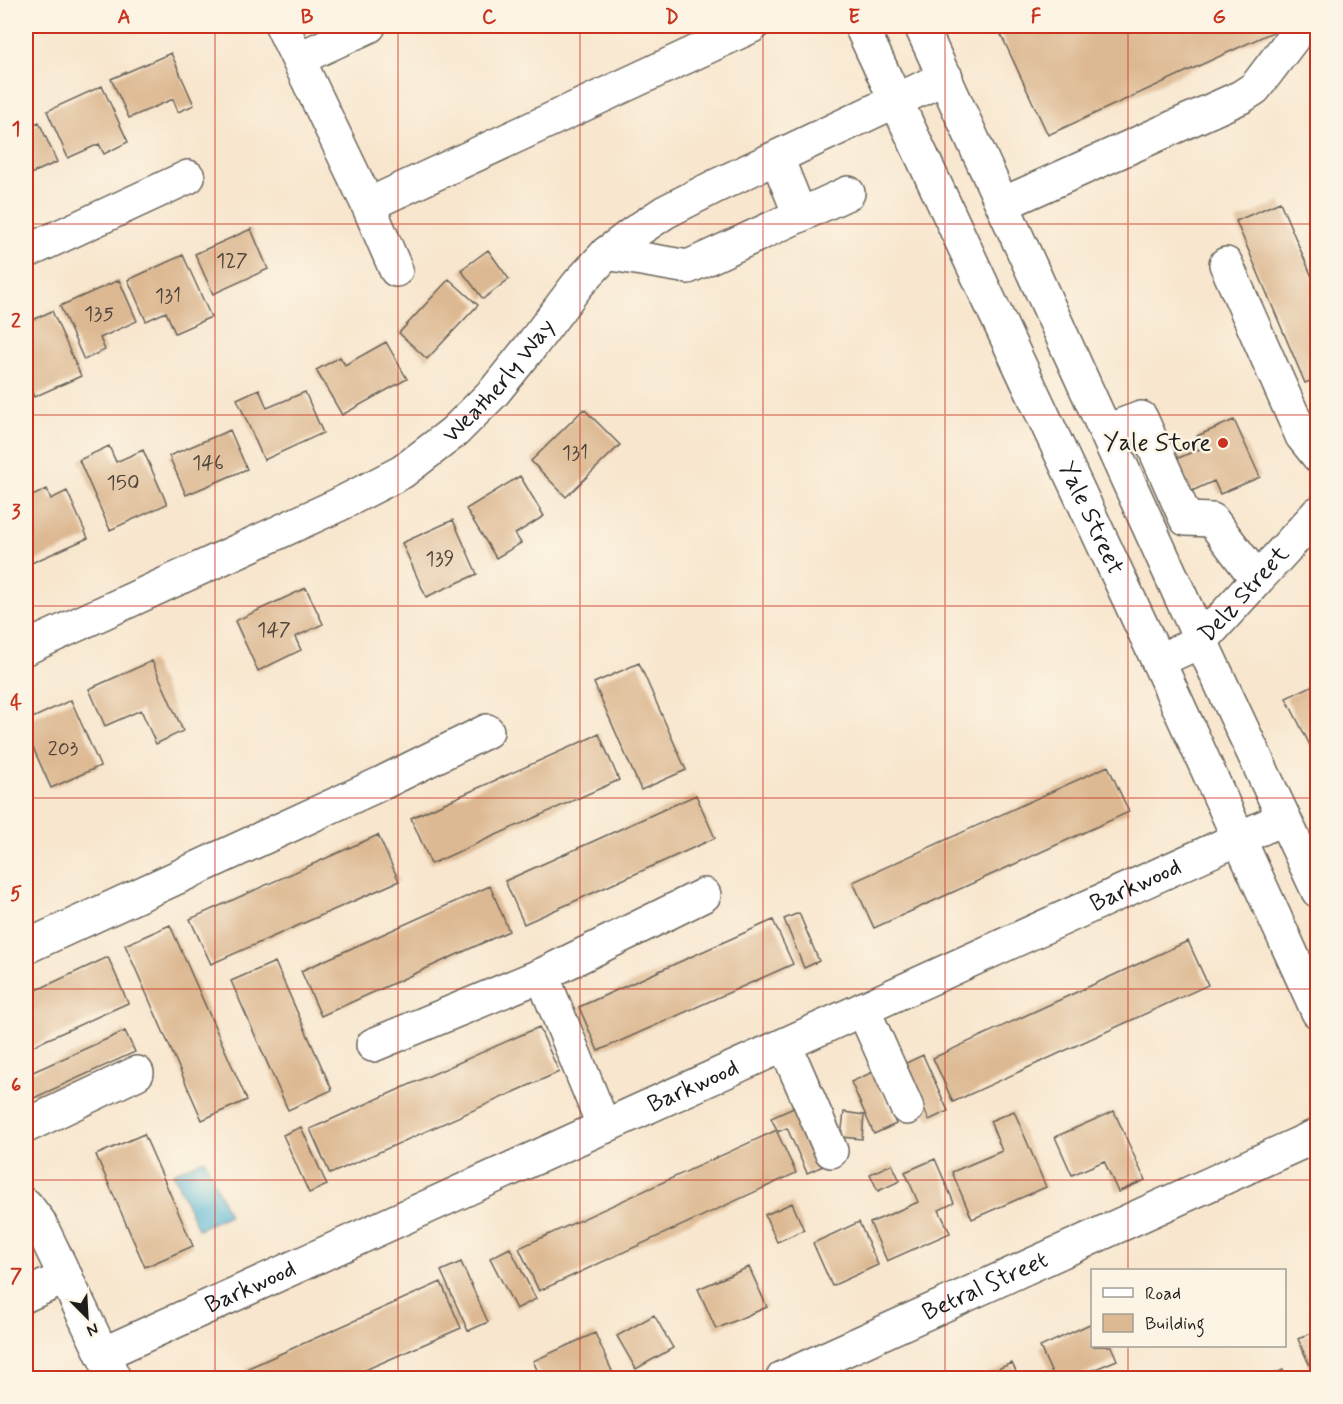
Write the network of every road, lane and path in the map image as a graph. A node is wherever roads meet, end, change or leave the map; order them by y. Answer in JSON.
{"nodes":[{"id":1,"x":282,"y":26,"type":"edge"},
{"id":2,"x":369,"y":26,"type":"edge"},
{"id":3,"x":752,"y":26,"type":"edge"},
{"id":4,"x":861,"y":26,"type":"edge"},
{"id":5,"x":921,"y":26,"type":"edge"},
{"id":6,"x":1302,"y":26,"type":"edge"},
{"id":7,"x":298,"y":59,"type":"junction"},
{"id":8,"x":946,"y":78,"type":"junction"},
{"id":9,"x":896,"y":101,"type":"junction"},
{"id":10,"x":777,"y":158,"type":"junction"},
{"id":11,"x":189,"y":177,"type":"dead end"},
{"id":12,"x":848,"y":193,"type":"dead end"},
{"id":13,"x":1003,"y":204,"type":"junction"},
{"id":14,"x":368,"y":205,"type":"junction"},
{"id":15,"x":800,"y":215,"type":"junction"},
{"id":16,"x":26,"y":252,"type":"edge"},
{"id":17,"x":607,"y":253,"type":"junction"},
{"id":18,"x":1226,"y":264,"type":"dead end"},
{"id":19,"x":396,"y":270,"type":"dead end"},
{"id":20,"x":1106,"y":431,"type":"junction"},
{"id":21,"x":1317,"y":456,"type":"edge"},
{"id":22,"x":1317,"y":513,"type":"edge"},
{"id":23,"x":1186,"y":519,"type":"junction"},
{"id":24,"x":1151,"y":532,"type":"junction"},
{"id":25,"x":1257,"y":579,"type":"junction"},
{"id":26,"x":1201,"y":641,"type":"junction"},
{"id":27,"x":26,"y":648,"type":"edge"},
{"id":28,"x":1158,"y":661,"type":"junction"},
{"id":29,"x":487,"y":731,"type":"dead end"},
{"id":30,"x":1284,"y":818,"type":"junction"},
{"id":31,"x":1238,"y":839,"type":"junction"},
{"id":32,"x":1317,"y":891,"type":"edge"},
{"id":33,"x":704,"y":895,"type":"dead end"},
{"id":34,"x":26,"y":947,"type":"edge"},
{"id":35,"x":542,"y":975,"type":"junction"},
{"id":36,"x":863,"y":1009,"type":"junction"},
{"id":37,"x":1317,"y":1012,"type":"edge"},
{"id":38,"x":373,"y":1045,"type":"dead end"},
{"id":39,"x":785,"y":1045,"type":"junction"},
{"id":40,"x":137,"y":1073,"type":"dead end"},
{"id":41,"x":907,"y":1108,"type":"dead end"},
{"id":42,"x":26,"y":1126,"type":"edge"},
{"id":43,"x":604,"y":1126,"type":"junction"},
{"id":44,"x":1317,"y":1135,"type":"edge"},
{"id":45,"x":831,"y":1151,"type":"dead end"},
{"id":46,"x":26,"y":1205,"type":"edge"},
{"id":47,"x":66,"y":1277,"type":"junction"},
{"id":48,"x":26,"y":1295,"type":"edge"},
{"id":49,"x":109,"y":1366,"type":"edge"},
{"id":50,"x":783,"y":1378,"type":"edge"}],
"edges":[{"from":1,"to":7,"type":"street"},
{"from":2,"to":7,"type":"street"},
{"from":3,"to":14,"type":"street"},
{"from":4,"to":9,"type":"street","name":"Yale Street"},
{"from":5,"to":8,"type":"street","name":"Yale Street"},
{"from":6,"to":13,"type":"street"},
{"from":7,"to":14,"type":"street"},
{"from":8,"to":9,"type":"street","name":"Weatherly Way"},
{"from":8,"to":13,"type":"street","name":"Yale Street"},
{"from":9,"to":10,"type":"street","name":"Weatherly Way"},
{"from":9,"to":28,"type":"street","name":"Yale Street"},
{"from":10,"to":15,"type":"street"},
{"from":10,"to":17,"type":"street","name":"Weatherly Way"},
{"from":11,"to":16,"type":"street"},
{"from":12,"to":15,"type":"street"},
{"from":13,"to":20,"type":"street","name":"Yale Street"},
{"from":14,"to":19,"type":"street"},
{"from":15,"to":17,"type":"street"},
{"from":17,"to":27,"type":"street","name":"Weatherly Way"},
{"from":18,"to":21,"type":"street"},
{"from":20,"to":23,"type":"street"},
{"from":20,"to":24,"type":"street","name":"Yale Street"},
{"from":22,"to":25,"type":"street","name":"Delz Street"},
{"from":23,"to":24,"type":"street"},
{"from":23,"to":25,"type":"street"},
{"from":24,"to":26,"type":"street","name":"Yale Street"},
{"from":25,"to":26,"type":"street","name":"Delz Street"},
{"from":26,"to":28,"type":"street","name":"Delz Street"},
{"from":26,"to":30,"type":"street","name":"Yale Street"},
{"from":28,"to":31,"type":"street","name":"Yale Street"},
{"from":29,"to":34,"type":"street"},
{"from":30,"to":31,"type":"street","name":"Barkwood"},
{"from":30,"to":32,"type":"street","name":"Yale Street"},
{"from":31,"to":36,"type":"street","name":"Barkwood"},
{"from":31,"to":37,"type":"street","name":"Yale Street"},
{"from":33,"to":35,"type":"street"},
{"from":35,"to":38,"type":"street"},
{"from":35,"to":43,"type":"street"},
{"from":36,"to":39,"type":"street","name":"Barkwood"},
{"from":36,"to":41,"type":"street"},
{"from":39,"to":43,"type":"street","name":"Barkwood"},
{"from":39,"to":45,"type":"street"},
{"from":40,"to":42,"type":"street"},
{"from":43,"to":49,"type":"street","name":"Barkwood"},
{"from":44,"to":50,"type":"street","name":"Betral Street"},
{"from":46,"to":47,"type":"street"},
{"from":47,"to":48,"type":"street"},
{"from":47,"to":49,"type":"street"}]}
